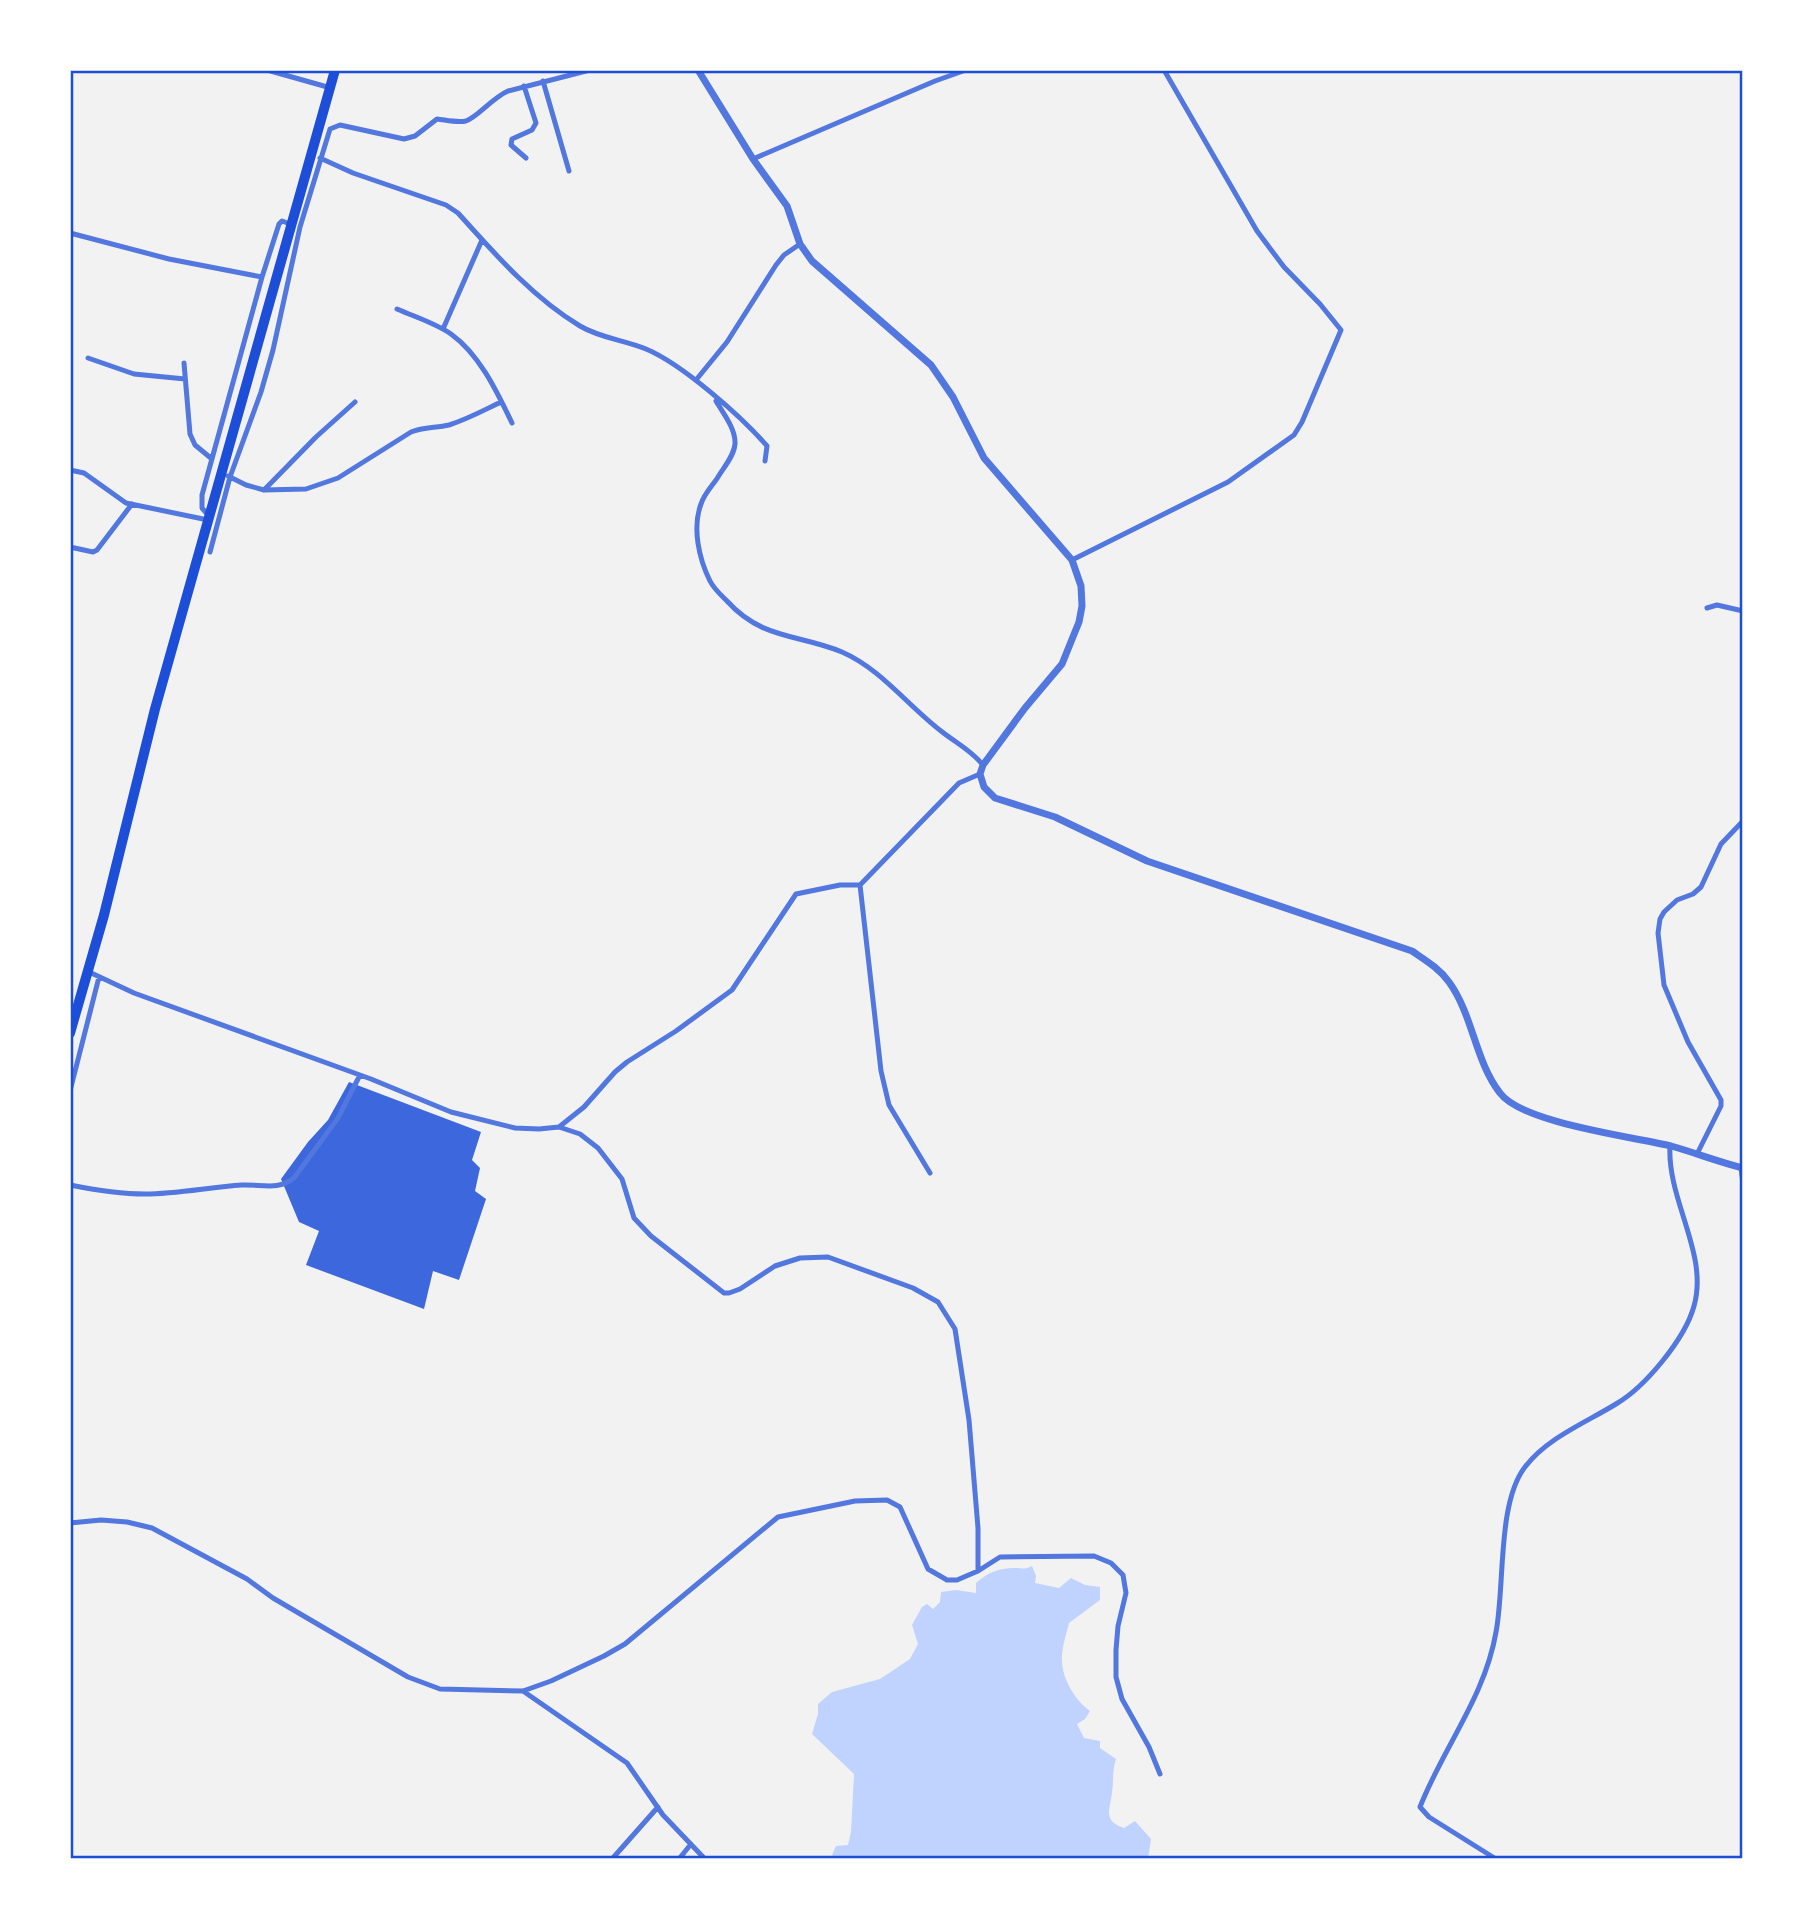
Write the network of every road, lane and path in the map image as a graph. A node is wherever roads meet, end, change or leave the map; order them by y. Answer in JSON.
{"nodes":[{"id":1,"x":267,"y":70,"type":"edge"},
{"id":2,"x":335,"y":70,"type":"edge"},
{"id":3,"x":590,"y":70,"type":"edge"},
{"id":4,"x":698,"y":70,"type":"edge"},
{"id":5,"x":966,"y":70,"type":"edge"},
{"id":6,"x":1164,"y":70,"type":"edge"},
{"id":7,"x":544,"y":81,"type":"junction"},
{"id":8,"x":524,"y":86,"type":"junction"},
{"id":9,"x":331,"y":88,"type":"junction"},
{"id":10,"x":320,"y":158,"type":"junction"},
{"id":11,"x":526,"y":158,"type":"dead end"},
{"id":12,"x":753,"y":159,"type":"junction"},
{"id":13,"x":569,"y":171,"type":"dead end"},
{"id":14,"x":295,"y":225,"type":"junction"},
{"id":15,"x":70,"y":233,"type":"edge"},
{"id":16,"x":482,"y":240,"type":"junction"},
{"id":17,"x":800,"y":244,"type":"junction"},
{"id":18,"x":262,"y":277,"type":"junction"},
{"id":19,"x":397,"y":309,"type":"dead end"},
{"id":20,"x":443,"y":329,"type":"junction"},
{"id":21,"x":88,"y":358,"type":"dead end"},
{"id":22,"x":184,"y":363,"type":"dead end"},
{"id":23,"x":258,"y":371,"type":"dead end"},
{"id":24,"x":265,"y":374,"type":"junction"},
{"id":25,"x":186,"y":379,"type":"junction"},
{"id":26,"x":696,"y":380,"type":"junction"},
{"id":27,"x":715,"y":398,"type":"junction"},
{"id":28,"x":501,"y":401,"type":"junction"},
{"id":29,"x":355,"y":402,"type":"dead end"},
{"id":30,"x":512,"y":423,"type":"dead end"},
{"id":31,"x":212,"y":459,"type":"junction"},
{"id":32,"x":765,"y":461,"type":"dead end"},
{"id":33,"x":70,"y":470,"type":"edge"},
{"id":34,"x":225,"y":474,"type":"junction"},
{"id":35,"x":264,"y":490,"type":"junction"},
{"id":36,"x":132,"y":504,"type":"junction"},
{"id":37,"x":208,"y":518,"type":"junction"},
{"id":38,"x":70,"y":547,"type":"edge"},
{"id":39,"x":210,"y":552,"type":"dead end"},
{"id":40,"x":1072,"y":560,"type":"junction"},
{"id":41,"x":1707,"y":608,"type":"dead end"},
{"id":42,"x":1743,"y":611,"type":"edge"},
{"id":43,"x":983,"y":765,"type":"junction"},
{"id":44,"x":980,"y":774,"type":"junction"},
{"id":45,"x":1743,"y":821,"type":"edge"},
{"id":46,"x":860,"y":885,"type":"junction"},
{"id":47,"x":88,"y":971,"type":"junction"},
{"id":48,"x":99,"y":976,"type":"junction"},
{"id":49,"x":70,"y":1034,"type":"edge"},
{"id":50,"x":360,"y":1075,"type":"junction"},
{"id":51,"x":70,"y":1091,"type":"edge"},
{"id":52,"x":559,"y":1127,"type":"junction"},
{"id":53,"x":1670,"y":1146,"type":"junction"},
{"id":54,"x":1698,"y":1154,"type":"junction"},
{"id":55,"x":1742,"y":1168,"type":"edge"},
{"id":56,"x":930,"y":1173,"type":"dead end"},
{"id":57,"x":1743,"y":1183,"type":"edge"},
{"id":58,"x":70,"y":1185,"type":"edge"},
{"id":59,"x":70,"y":1523,"type":"edge"},
{"id":60,"x":978,"y":1571,"type":"junction"},
{"id":61,"x":523,"y":1691,"type":"junction"},
{"id":62,"x":1160,"y":1774,"type":"dead end"},
{"id":63,"x":658,"y":1807,"type":"junction"},
{"id":64,"x":691,"y":1844,"type":"junction"},
{"id":65,"x":611,"y":1859,"type":"edge"},
{"id":66,"x":679,"y":1859,"type":"edge"},
{"id":67,"x":705,"y":1859,"type":"edge"},
{"id":68,"x":1496,"y":1859,"type":"edge"}],
"edges":[{"from":1,"to":9,"type":"street"},
{"from":2,"to":9,"type":"highway"},
{"from":3,"to":7,"type":"street"},
{"from":4,"to":12,"type":"street"},
{"from":5,"to":12,"type":"street"},
{"from":6,"to":40,"type":"street"},
{"from":7,"to":8,"type":"street"},
{"from":7,"to":13,"type":"street"},
{"from":8,"to":10,"type":"street"},
{"from":8,"to":11,"type":"street"},
{"from":9,"to":14,"type":"highway"},
{"from":10,"to":14,"type":"street"},
{"from":10,"to":16,"type":"street"},
{"from":12,"to":17,"type":"street"},
{"from":14,"to":18,"type":"street"},
{"from":14,"to":24,"type":"street"},
{"from":14,"to":34,"type":"highway"},
{"from":15,"to":18,"type":"street"},
{"from":16,"to":20,"type":"street"},
{"from":16,"to":26,"type":"street"},
{"from":17,"to":26,"type":"street"},
{"from":17,"to":40,"type":"street"},
{"from":18,"to":31,"type":"street"},
{"from":19,"to":20,"type":"street"},
{"from":20,"to":28,"type":"street"},
{"from":21,"to":25,"type":"street"},
{"from":22,"to":25,"type":"street"},
{"from":23,"to":24,"type":"street"},
{"from":24,"to":34,"type":"street"},
{"from":25,"to":31,"type":"street"},
{"from":26,"to":27,"type":"street"},
{"from":27,"to":32,"type":"street"},
{"from":27,"to":43,"type":"street"},
{"from":28,"to":30,"type":"street"},
{"from":28,"to":35,"type":"street"},
{"from":29,"to":35,"type":"street"},
{"from":31,"to":37,"type":"street"},
{"from":33,"to":36,"type":"street"},
{"from":34,"to":35,"type":"street"},
{"from":34,"to":37,"type":"highway"},
{"from":34,"to":39,"type":"street"},
{"from":36,"to":37,"type":"street"},
{"from":36,"to":38,"type":"street"},
{"from":37,"to":47,"type":"highway"},
{"from":40,"to":43,"type":"street"},
{"from":41,"to":42,"type":"street"},
{"from":43,"to":44,"type":"street"},
{"from":44,"to":46,"type":"street"},
{"from":44,"to":53,"type":"street"},
{"from":45,"to":54,"type":"street"},
{"from":46,"to":52,"type":"street"},
{"from":46,"to":56,"type":"street"},
{"from":47,"to":48,"type":"street"},
{"from":47,"to":49,"type":"highway"},
{"from":48,"to":50,"type":"street"},
{"from":48,"to":51,"type":"street"},
{"from":50,"to":52,"type":"street"},
{"from":50,"to":58,"type":"street"},
{"from":52,"to":60,"type":"street"},
{"from":53,"to":54,"type":"street"},
{"from":53,"to":68,"type":"street"},
{"from":54,"to":55,"type":"street"},
{"from":55,"to":57,"type":"street"},
{"from":59,"to":61,"type":"street"},
{"from":60,"to":61,"type":"street"},
{"from":60,"to":62,"type":"street"},
{"from":61,"to":63,"type":"street"},
{"from":63,"to":64,"type":"street"},
{"from":63,"to":65,"type":"street"},
{"from":64,"to":66,"type":"street"},
{"from":64,"to":67,"type":"street"}]}
